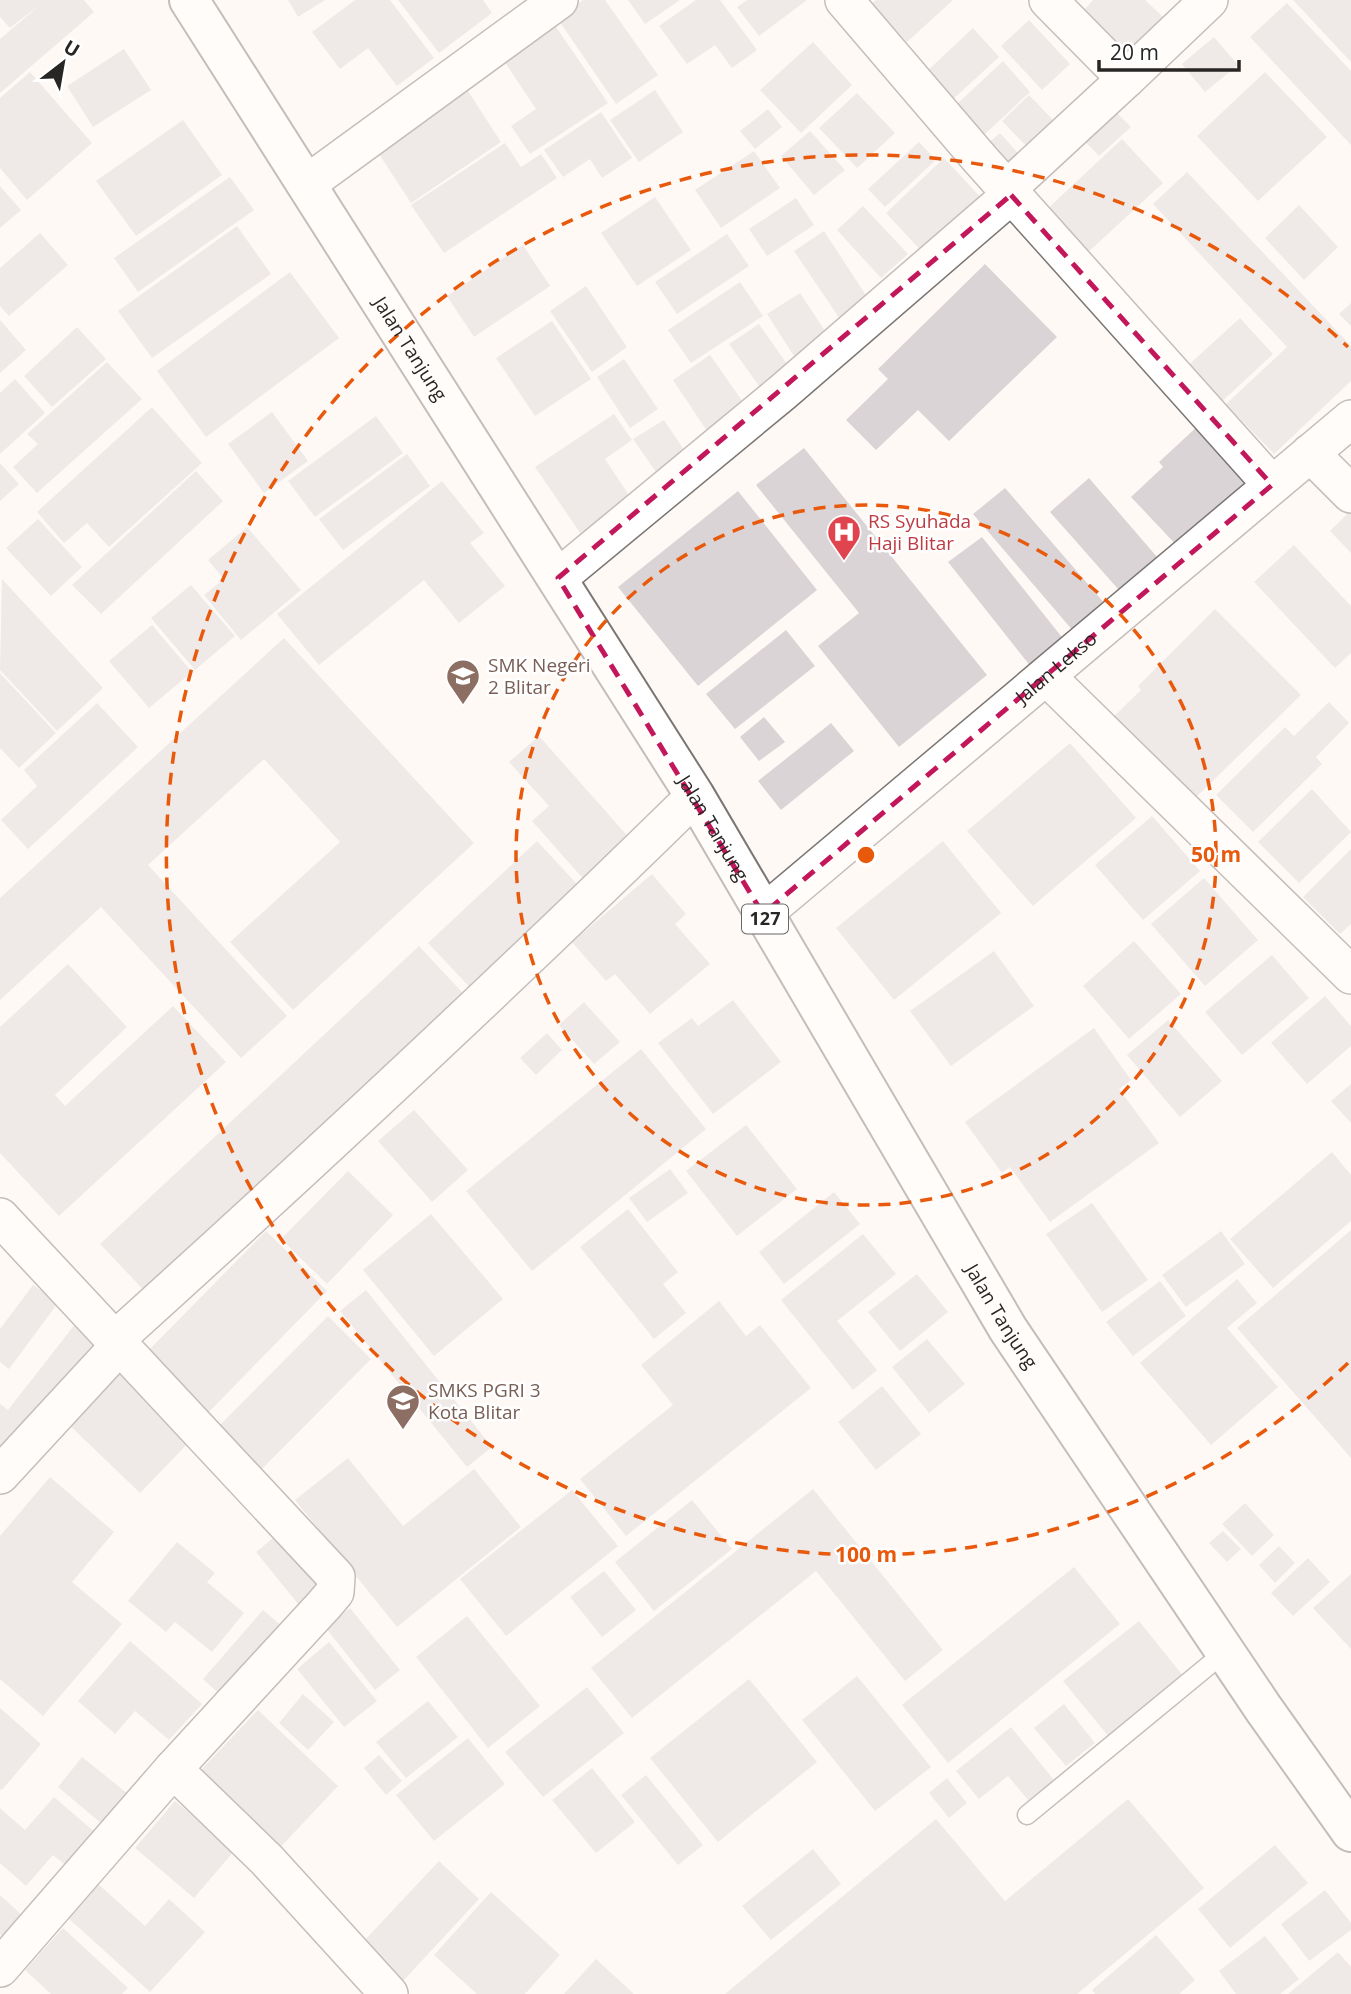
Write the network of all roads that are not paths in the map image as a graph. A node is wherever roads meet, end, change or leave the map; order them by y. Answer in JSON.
{"nodes":[{"id":1,"x":189,"y":0,"type":"edge"},
{"id":2,"x":559,"y":0,"type":"edge"},
{"id":3,"x":844,"y":0,"type":"edge"},
{"id":4,"x":1048,"y":0,"type":"edge"},
{"id":5,"x":1209,"y":0,"type":"edge"},
{"id":6,"x":1126,"y":79,"type":"junction"},
{"id":7,"x":308,"y":183,"type":"junction"},
{"id":8,"x":1009,"y":192,"type":"junction"},
{"id":9,"x":1351,"y":419,"type":"edge"},
{"id":10,"x":1310,"y":453,"type":"junction"},
{"id":11,"x":1272,"y":485,"type":"junction"},
{"id":12,"x":1351,"y":495,"type":"edge"},
{"id":13,"x":558,"y":578,"type":"junction"},
{"id":14,"x":1047,"y":677,"type":"junction"},
{"id":15,"x":695,"y":796,"type":"junction"},
{"id":16,"x":763,"y":914,"type":"junction"},
{"id":17,"x":1351,"y":975,"type":"edge"},
{"id":18,"x":0,"y":1217,"type":"edge"},
{"id":19,"x":118,"y":1342,"type":"junction"},
{"id":20,"x":0,"y":1475,"type":"edge"},
{"id":21,"x":1225,"y":1652,"type":"junction"},
{"id":22,"x":173,"y":1769,"type":"junction"},
{"id":23,"x":1027,"y":1815,"type":"dead end"},
{"id":24,"x":1351,"y":1832,"type":"edge"},
{"id":25,"x":0,"y":1968,"type":"edge"},
{"id":26,"x":389,"y":1994,"type":"edge"}],
"edges":[{"from":1,"to":7,"type":"main road","name":"Jalan Tanjung","number":"127"},
{"from":2,"to":7,"type":"street"},
{"from":3,"to":8,"type":"street"},
{"from":4,"to":6,"type":"street"},
{"from":5,"to":6,"type":"street"},
{"from":6,"to":8,"type":"street"},
{"from":7,"to":13,"type":"main road","name":"Jalan Tanjung","number":"127"},
{"from":8,"to":11,"type":"street"},
{"from":8,"to":13,"type":"street"},
{"from":9,"to":10,"type":"street","name":"Jalan Lekso"},
{"from":10,"to":11,"type":"street","name":"Jalan Lekso"},
{"from":10,"to":12,"type":"street"},
{"from":11,"to":14,"type":"street","name":"Jalan Lekso"},
{"from":13,"to":15,"type":"main road","name":"Jalan Tanjung","number":"127"},
{"from":14,"to":16,"type":"street","name":"Jalan Lekso"},
{"from":14,"to":17,"type":"street"},
{"from":15,"to":16,"type":"main road","name":"Jalan Tanjung","number":"127"},
{"from":15,"to":19,"type":"street"},
{"from":16,"to":21,"type":"main road","name":"Jalan Tanjung","number":"127"},
{"from":18,"to":19,"type":"street"},
{"from":19,"to":20,"type":"street"},
{"from":19,"to":22,"type":"street"},
{"from":21,"to":23,"type":"lane"},
{"from":21,"to":24,"type":"main road","name":"Jalan Tanjung","number":"127"},
{"from":22,"to":25,"type":"street"},
{"from":22,"to":26,"type":"street"}]}
